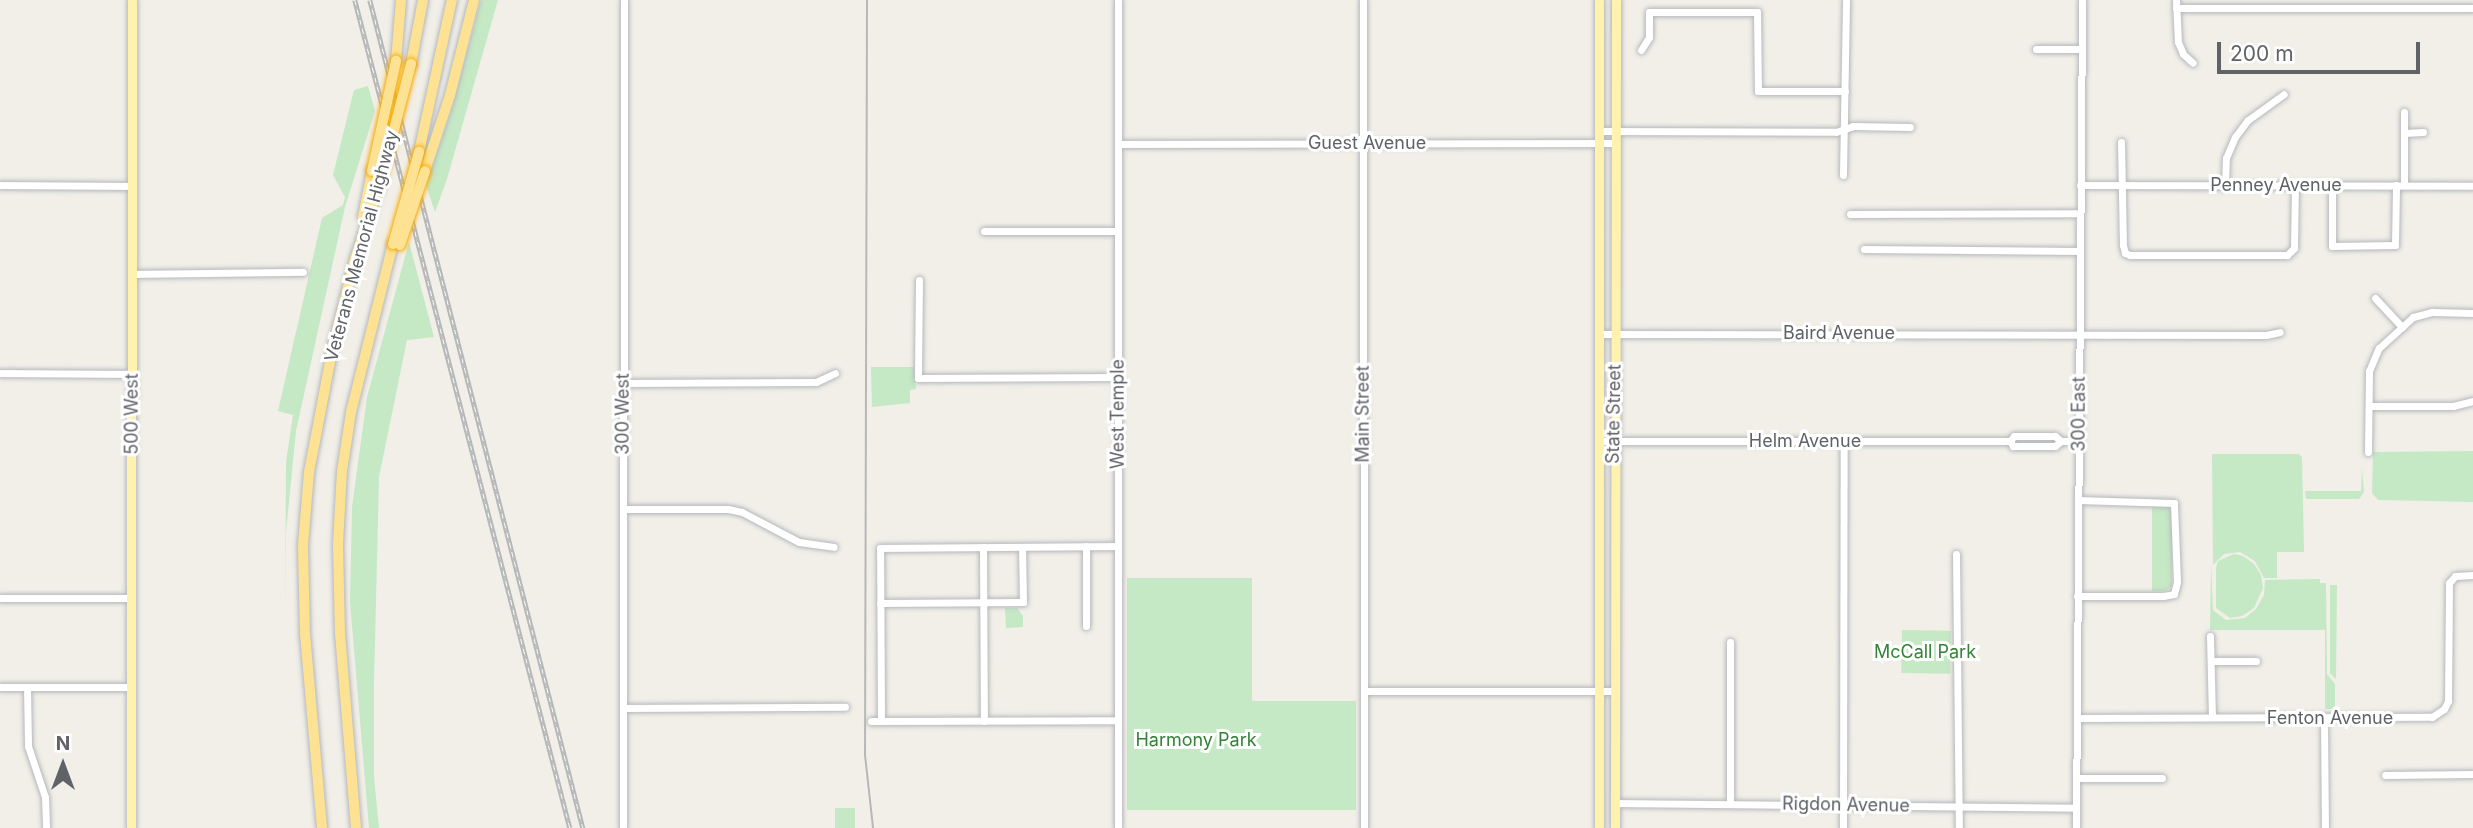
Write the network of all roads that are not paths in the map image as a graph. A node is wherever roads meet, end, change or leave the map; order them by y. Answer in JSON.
{"nodes":[{"id":1,"x":132,"y":0,"type":"edge"},
{"id":2,"x":401,"y":0,"type":"edge"},
{"id":3,"x":423,"y":0,"type":"edge"},
{"id":4,"x":452,"y":0,"type":"edge"},
{"id":5,"x":474,"y":0,"type":"edge"},
{"id":6,"x":624,"y":0,"type":"edge"},
{"id":7,"x":1118,"y":0,"type":"edge"},
{"id":8,"x":1363,"y":0,"type":"edge"},
{"id":9,"x":1600,"y":0,"type":"edge"},
{"id":10,"x":1616,"y":0,"type":"edge"},
{"id":11,"x":1846,"y":0,"type":"edge"},
{"id":12,"x":2081,"y":0,"type":"edge"},
{"id":13,"x":2176,"y":4,"type":"edge"},
{"id":14,"x":2251,"y":4,"type":"edge"},
{"id":15,"x":2335,"y":4,"type":"edge"},
{"id":16,"x":2473,"y":8,"type":"edge"},
{"id":17,"x":2036,"y":49,"type":"dead end"},
{"id":18,"x":2081,"y":49,"type":"junction"},
{"id":19,"x":1642,"y":50,"type":"dead end"},
{"id":20,"x":2193,"y":63,"type":"dead end"},
{"id":21,"x":1845,"y":91,"type":"junction"},
{"id":22,"x":2284,"y":94,"type":"dead end"},
{"id":23,"x":2404,"y":112,"type":"dead end"},
{"id":24,"x":1910,"y":127,"type":"dead end"},
{"id":25,"x":1843,"y":130,"type":"junction"},
{"id":26,"x":1599,"y":131,"type":"junction"},
{"id":27,"x":1616,"y":131,"type":"junction"},
{"id":28,"x":2423,"y":132,"type":"dead end"},
{"id":29,"x":2404,"y":133,"type":"junction"},
{"id":30,"x":2121,"y":142,"type":"dead end"},
{"id":31,"x":1363,"y":143,"type":"junction"},
{"id":32,"x":1600,"y":143,"type":"junction"},
{"id":33,"x":1616,"y":143,"type":"junction"},
{"id":34,"x":1118,"y":144,"type":"junction"},
{"id":35,"x":1843,"y":175,"type":"dead end"},
{"id":36,"x":0,"y":185,"type":"edge"},
{"id":37,"x":2080,"y":185,"type":"junction"},
{"id":38,"x":2122,"y":185,"type":"junction"},
{"id":39,"x":2225,"y":185,"type":"junction"},
{"id":40,"x":2332,"y":185,"type":"junction"},
{"id":41,"x":2400,"y":185,"type":"junction"},
{"id":42,"x":2295,"y":186,"type":"junction"},
{"id":43,"x":2473,"y":186,"type":"edge"},
{"id":44,"x":132,"y":187,"type":"junction"},
{"id":45,"x":2080,"y":213,"type":"junction"},
{"id":46,"x":1850,"y":214,"type":"dead end"},
{"id":47,"x":984,"y":231,"type":"dead end"},
{"id":48,"x":1118,"y":231,"type":"junction"},
{"id":49,"x":397,"y":244,"type":"junction"},
{"id":50,"x":1864,"y":250,"type":"dead end"},
{"id":51,"x":2080,"y":251,"type":"junction"},
{"id":52,"x":355,"y":259,"type":"junction"},
{"id":53,"x":303,"y":272,"type":"dead end"},
{"id":54,"x":132,"y":274,"type":"junction"},
{"id":55,"x":919,"y":279,"type":"dead end"},
{"id":56,"x":2375,"y":298,"type":"dead end"},
{"id":57,"x":2473,"y":313,"type":"edge"},
{"id":58,"x":2402,"y":327,"type":"junction"},
{"id":59,"x":2080,"y":332,"type":"junction"},
{"id":60,"x":2280,"y":332,"type":"dead end"},
{"id":61,"x":1615,"y":333,"type":"junction"},
{"id":62,"x":1599,"y":334,"type":"junction"},
{"id":63,"x":0,"y":373,"type":"edge"},
{"id":64,"x":835,"y":373,"type":"dead end"},
{"id":65,"x":132,"y":374,"type":"junction"},
{"id":66,"x":1118,"y":377,"type":"junction"},
{"id":67,"x":624,"y":383,"type":"junction"},
{"id":68,"x":2473,"y":401,"type":"edge"},
{"id":69,"x":2369,"y":406,"type":"junction"},
{"id":70,"x":1599,"y":441,"type":"junction"},
{"id":71,"x":1614,"y":441,"type":"junction"},
{"id":72,"x":1844,"y":441,"type":"junction"},
{"id":73,"x":2079,"y":441,"type":"junction"},
{"id":74,"x":2368,"y":452,"type":"dead end"},
{"id":75,"x":2078,"y":500,"type":"junction"},
{"id":76,"x":623,"y":509,"type":"junction"},
{"id":77,"x":1086,"y":546,"type":"junction"},
{"id":78,"x":1118,"y":546,"type":"junction"},
{"id":79,"x":834,"y":547,"type":"dead end"},
{"id":80,"x":983,"y":547,"type":"junction"},
{"id":81,"x":1022,"y":547,"type":"junction"},
{"id":82,"x":1956,"y":554,"type":"dead end"},
{"id":83,"x":2473,"y":575,"type":"edge"},
{"id":84,"x":2077,"y":596,"type":"junction"},
{"id":85,"x":0,"y":598,"type":"edge"},
{"id":86,"x":131,"y":598,"type":"junction"},
{"id":87,"x":983,"y":602,"type":"junction"},
{"id":88,"x":880,"y":603,"type":"junction"},
{"id":89,"x":1086,"y":626,"type":"dead end"},
{"id":90,"x":2210,"y":636,"type":"dead end"},
{"id":91,"x":1731,"y":642,"type":"dead end"},
{"id":92,"x":2211,"y":661,"type":"junction"},
{"id":93,"x":2256,"y":661,"type":"dead end"},
{"id":94,"x":0,"y":687,"type":"edge"},
{"id":95,"x":27,"y":687,"type":"junction"},
{"id":96,"x":131,"y":687,"type":"junction"},
{"id":97,"x":1364,"y":691,"type":"junction"},
{"id":98,"x":1600,"y":691,"type":"junction"},
{"id":99,"x":1613,"y":691,"type":"junction"},
{"id":100,"x":845,"y":707,"type":"dead end"},
{"id":101,"x":623,"y":708,"type":"junction"},
{"id":102,"x":2213,"y":717,"type":"junction"},
{"id":103,"x":2077,"y":718,"type":"junction"},
{"id":104,"x":2324,"y":718,"type":"junction"},
{"id":105,"x":1118,"y":720,"type":"junction"},
{"id":106,"x":871,"y":721,"type":"dead end"},
{"id":107,"x":881,"y":721,"type":"junction"},
{"id":108,"x":984,"y":721,"type":"junction"},
{"id":109,"x":2385,"y":775,"type":"dead end"},
{"id":110,"x":2473,"y":775,"type":"edge"},
{"id":111,"x":2077,"y":778,"type":"junction"},
{"id":112,"x":2162,"y":778,"type":"dead end"},
{"id":113,"x":1615,"y":803,"type":"junction"},
{"id":114,"x":1730,"y":803,"type":"junction"},
{"id":115,"x":1843,"y":806,"type":"junction"},
{"id":116,"x":1959,"y":807,"type":"junction"},
{"id":117,"x":2076,"y":808,"type":"junction"},
{"id":118,"x":46,"y":828,"type":"edge"},
{"id":119,"x":131,"y":828,"type":"edge"},
{"id":120,"x":321,"y":828,"type":"edge"},
{"id":121,"x":356,"y":828,"type":"edge"},
{"id":122,"x":623,"y":828,"type":"edge"},
{"id":123,"x":1118,"y":828,"type":"edge"},
{"id":124,"x":1364,"y":828,"type":"edge"},
{"id":125,"x":1600,"y":828,"type":"edge"},
{"id":126,"x":1615,"y":828,"type":"edge"},
{"id":127,"x":1843,"y":828,"type":"edge"},
{"id":128,"x":1959,"y":828,"type":"edge"},
{"id":129,"x":2076,"y":828,"type":"edge"},
{"id":130,"x":2325,"y":828,"type":"edge"}],
"edges":[{"from":1,"to":44,"type":"main road","name":"500 West"},
{"from":2,"to":52,"type":"highway","bridge":true},
{"from":3,"to":52,"type":"highway","name":"Veterans Memorial Highway","bridge":true},
{"from":4,"to":49,"type":"highway","name":"Veterans Memorial Highway","bridge":true},
{"from":5,"to":49,"type":"highway","bridge":true},
{"from":6,"to":67,"type":"street","name":"300 West"},
{"from":7,"to":34,"type":"street","name":"West Temple"},
{"from":8,"to":31,"type":"street","name":"Main Street"},
{"from":9,"to":26,"type":"main road","name":"State Street"},
{"from":10,"to":27,"type":"main road","name":"State Street"},
{"from":11,"to":21,"type":"street"},
{"from":12,"to":18,"type":"street","name":"300 East"},
{"from":13,"to":14,"type":"street"},
{"from":13,"to":20,"type":"street"},
{"from":14,"to":15,"type":"street"},
{"from":15,"to":16,"type":"street"},
{"from":17,"to":18,"type":"street"},
{"from":18,"to":37,"type":"street","name":"300 East"},
{"from":19,"to":21,"type":"street"},
{"from":21,"to":25,"type":"street"},
{"from":22,"to":39,"type":"street"},
{"from":23,"to":29,"type":"street"},
{"from":24,"to":25,"type":"street"},
{"from":25,"to":27,"type":"street"},
{"from":25,"to":35,"type":"street"},
{"from":26,"to":27,"type":"street"},
{"from":26,"to":32,"type":"main road","name":"State Street"},
{"from":27,"to":33,"type":"main road","name":"State Street"},
{"from":28,"to":29,"type":"street"},
{"from":29,"to":41,"type":"street"},
{"from":30,"to":38,"type":"street"},
{"from":31,"to":32,"type":"street","name":"Guest Avenue"},
{"from":31,"to":34,"type":"street","name":"Guest Avenue"},
{"from":31,"to":97,"type":"street","name":"Main Street"},
{"from":32,"to":33,"type":"street","name":"Guest Avenue"},
{"from":32,"to":62,"type":"main road","name":"State Street"},
{"from":33,"to":61,"type":"main road","name":"State Street"},
{"from":34,"to":48,"type":"street","name":"West Temple"},
{"from":36,"to":44,"type":"street"},
{"from":37,"to":38,"type":"street","name":"Penney Avenue"},
{"from":37,"to":45,"type":"street","name":"300 East"},
{"from":38,"to":39,"type":"street","name":"Penney Avenue"},
{"from":38,"to":42,"type":"street"},
{"from":39,"to":42,"type":"street","name":"Penney Avenue"},
{"from":40,"to":41,"type":"street","name":"Penney Avenue"},
{"from":40,"to":41,"type":"street"},
{"from":40,"to":42,"type":"street","name":"Penney Avenue"},
{"from":41,"to":43,"type":"street","name":"Penney Avenue"},
{"from":44,"to":54,"type":"main road","name":"500 West"},
{"from":45,"to":46,"type":"street"},
{"from":45,"to":51,"type":"street","name":"300 East"},
{"from":47,"to":48,"type":"street"},
{"from":48,"to":66,"type":"street","name":"West Temple"},
{"from":49,"to":121,"type":"highway","name":"Veterans Memorial Highway"},
{"from":50,"to":51,"type":"street"},
{"from":51,"to":59,"type":"street","name":"300 East"},
{"from":52,"to":120,"type":"highway","name":"Veterans Memorial Highway"},
{"from":53,"to":54,"type":"street"},
{"from":54,"to":65,"type":"main road","name":"500 West"},
{"from":55,"to":66,"type":"street"},
{"from":56,"to":58,"type":"street"},
{"from":57,"to":58,"type":"street"},
{"from":58,"to":69,"type":"street"},
{"from":59,"to":60,"type":"street","name":"Baird Avenue"},
{"from":59,"to":61,"type":"street","name":"Baird Avenue"},
{"from":59,"to":73,"type":"street","name":"300 East"},
{"from":61,"to":62,"type":"street","name":"Baird Avenue"},
{"from":61,"to":71,"type":"main road","name":"State Street"},
{"from":62,"to":70,"type":"main road","name":"State Street"},
{"from":63,"to":65,"type":"street"},
{"from":64,"to":67,"type":"street"},
{"from":65,"to":86,"type":"main road","name":"500 West"},
{"from":66,"to":78,"type":"street","name":"West Temple"},
{"from":67,"to":76,"type":"street","name":"300 West"},
{"from":68,"to":69,"type":"street"},
{"from":69,"to":74,"type":"street"},
{"from":70,"to":71,"type":"street","name":"Helm Avenue"},
{"from":70,"to":98,"type":"main road","name":"State Street"},
{"from":71,"to":72,"type":"street","name":"Helm Avenue"},
{"from":71,"to":99,"type":"main road","name":"State Street"},
{"from":72,"to":73,"type":"street","name":"Helm Avenue"},
{"from":72,"to":115,"type":"street"},
{"from":73,"to":75,"type":"street","name":"300 East"},
{"from":75,"to":84,"type":"street","name":"300 East"},
{"from":75,"to":84,"type":"street"},
{"from":76,"to":79,"type":"street"},
{"from":76,"to":101,"type":"street","name":"300 West"},
{"from":77,"to":78,"type":"street"},
{"from":77,"to":81,"type":"street"},
{"from":77,"to":89,"type":"street"},
{"from":78,"to":105,"type":"street","name":"West Temple"},
{"from":80,"to":81,"type":"street"},
{"from":80,"to":87,"type":"street"},
{"from":80,"to":88,"type":"street"},
{"from":81,"to":87,"type":"street"},
{"from":82,"to":116,"type":"street"},
{"from":83,"to":104,"type":"street","name":"Fenton Avenue"},
{"from":84,"to":103,"type":"street","name":"300 East"},
{"from":85,"to":86,"type":"street"},
{"from":86,"to":96,"type":"main road","name":"500 West"},
{"from":87,"to":88,"type":"street"},
{"from":87,"to":108,"type":"street"},
{"from":88,"to":107,"type":"street"},
{"from":90,"to":92,"type":"street"},
{"from":91,"to":114,"type":"street"},
{"from":92,"to":93,"type":"street"},
{"from":92,"to":102,"type":"street"},
{"from":94,"to":95,"type":"street"},
{"from":95,"to":96,"type":"street"},
{"from":95,"to":118,"type":"street"},
{"from":96,"to":119,"type":"main road","name":"500 West"},
{"from":97,"to":98,"type":"street"},
{"from":97,"to":124,"type":"street","name":"Main Street"},
{"from":98,"to":99,"type":"street"},
{"from":98,"to":125,"type":"main road","name":"State Street"},
{"from":99,"to":113,"type":"main road","name":"State Street"},
{"from":100,"to":101,"type":"street"},
{"from":101,"to":122,"type":"street","name":"300 West"},
{"from":102,"to":103,"type":"street","name":"Fenton Avenue"},
{"from":102,"to":104,"type":"street","name":"Fenton Avenue"},
{"from":103,"to":111,"type":"street","name":"300 East"},
{"from":104,"to":130,"type":"street"},
{"from":105,"to":108,"type":"street"},
{"from":105,"to":123,"type":"street","name":"West Temple"},
{"from":106,"to":107,"type":"street"},
{"from":107,"to":108,"type":"street"},
{"from":109,"to":110,"type":"street"},
{"from":111,"to":112,"type":"street"},
{"from":111,"to":117,"type":"street","name":"300 East"},
{"from":113,"to":114,"type":"street","name":"Rigdon Avenue"},
{"from":113,"to":126,"type":"main road","name":"State Street"},
{"from":114,"to":115,"type":"street","name":"Rigdon Avenue"},
{"from":115,"to":116,"type":"street","name":"Rigdon Avenue"},
{"from":115,"to":127,"type":"street"},
{"from":116,"to":117,"type":"street","name":"Rigdon Avenue"},
{"from":116,"to":128,"type":"street"},
{"from":117,"to":129,"type":"street","name":"300 East"}]}
